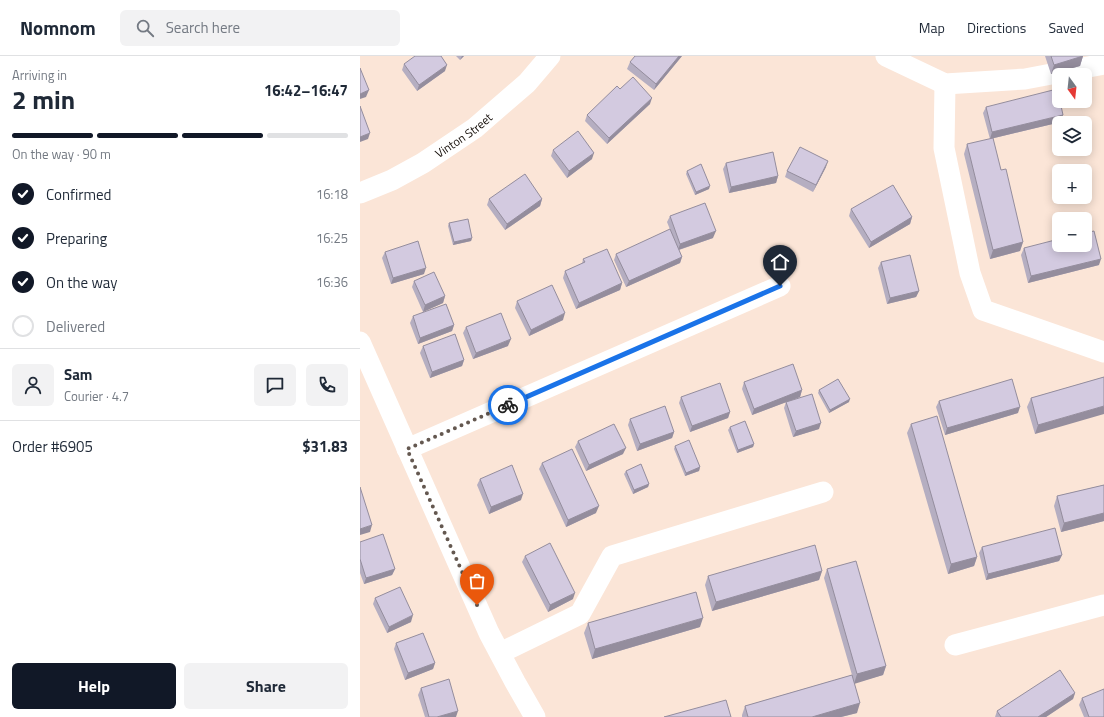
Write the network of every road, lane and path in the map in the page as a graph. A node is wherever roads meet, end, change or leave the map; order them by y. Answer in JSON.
{"nodes":[{"id":1,"x":550,"y":56,"type":"edge"},
{"id":2,"x":886,"y":56,"type":"edge"},
{"id":3,"x":1104,"y":64,"type":"edge"},
{"id":4,"x":945,"y":84,"type":"junction"},
{"id":5,"x":360,"y":193,"type":"edge"},
{"id":6,"x":780,"y":286,"type":"dead end"},
{"id":7,"x":360,"y":342,"type":"edge"},
{"id":8,"x":1104,"y":352,"type":"edge"},
{"id":9,"x":407,"y":449,"type":"junction"},
{"id":10,"x":822,"y":492,"type":"dead end"},
{"id":11,"x":1104,"y":605,"type":"edge"},
{"id":12,"x":955,"y":645,"type":"dead end"},
{"id":13,"x":500,"y":653,"type":"junction"},
{"id":14,"x":535,"y":717,"type":"edge"}],
"edges":[{"from":1,"to":5,"type":"street","name":"Vinton Street"},
{"from":2,"to":4,"type":"street"},
{"from":3,"to":4,"type":"street"},
{"from":4,"to":8,"type":"street"},
{"from":6,"to":9,"type":"street"},
{"from":7,"to":9,"type":"street"},
{"from":9,"to":13,"type":"street"},
{"from":10,"to":13,"type":"street"},
{"from":11,"to":12,"type":"street"},
{"from":13,"to":14,"type":"street"}]}
